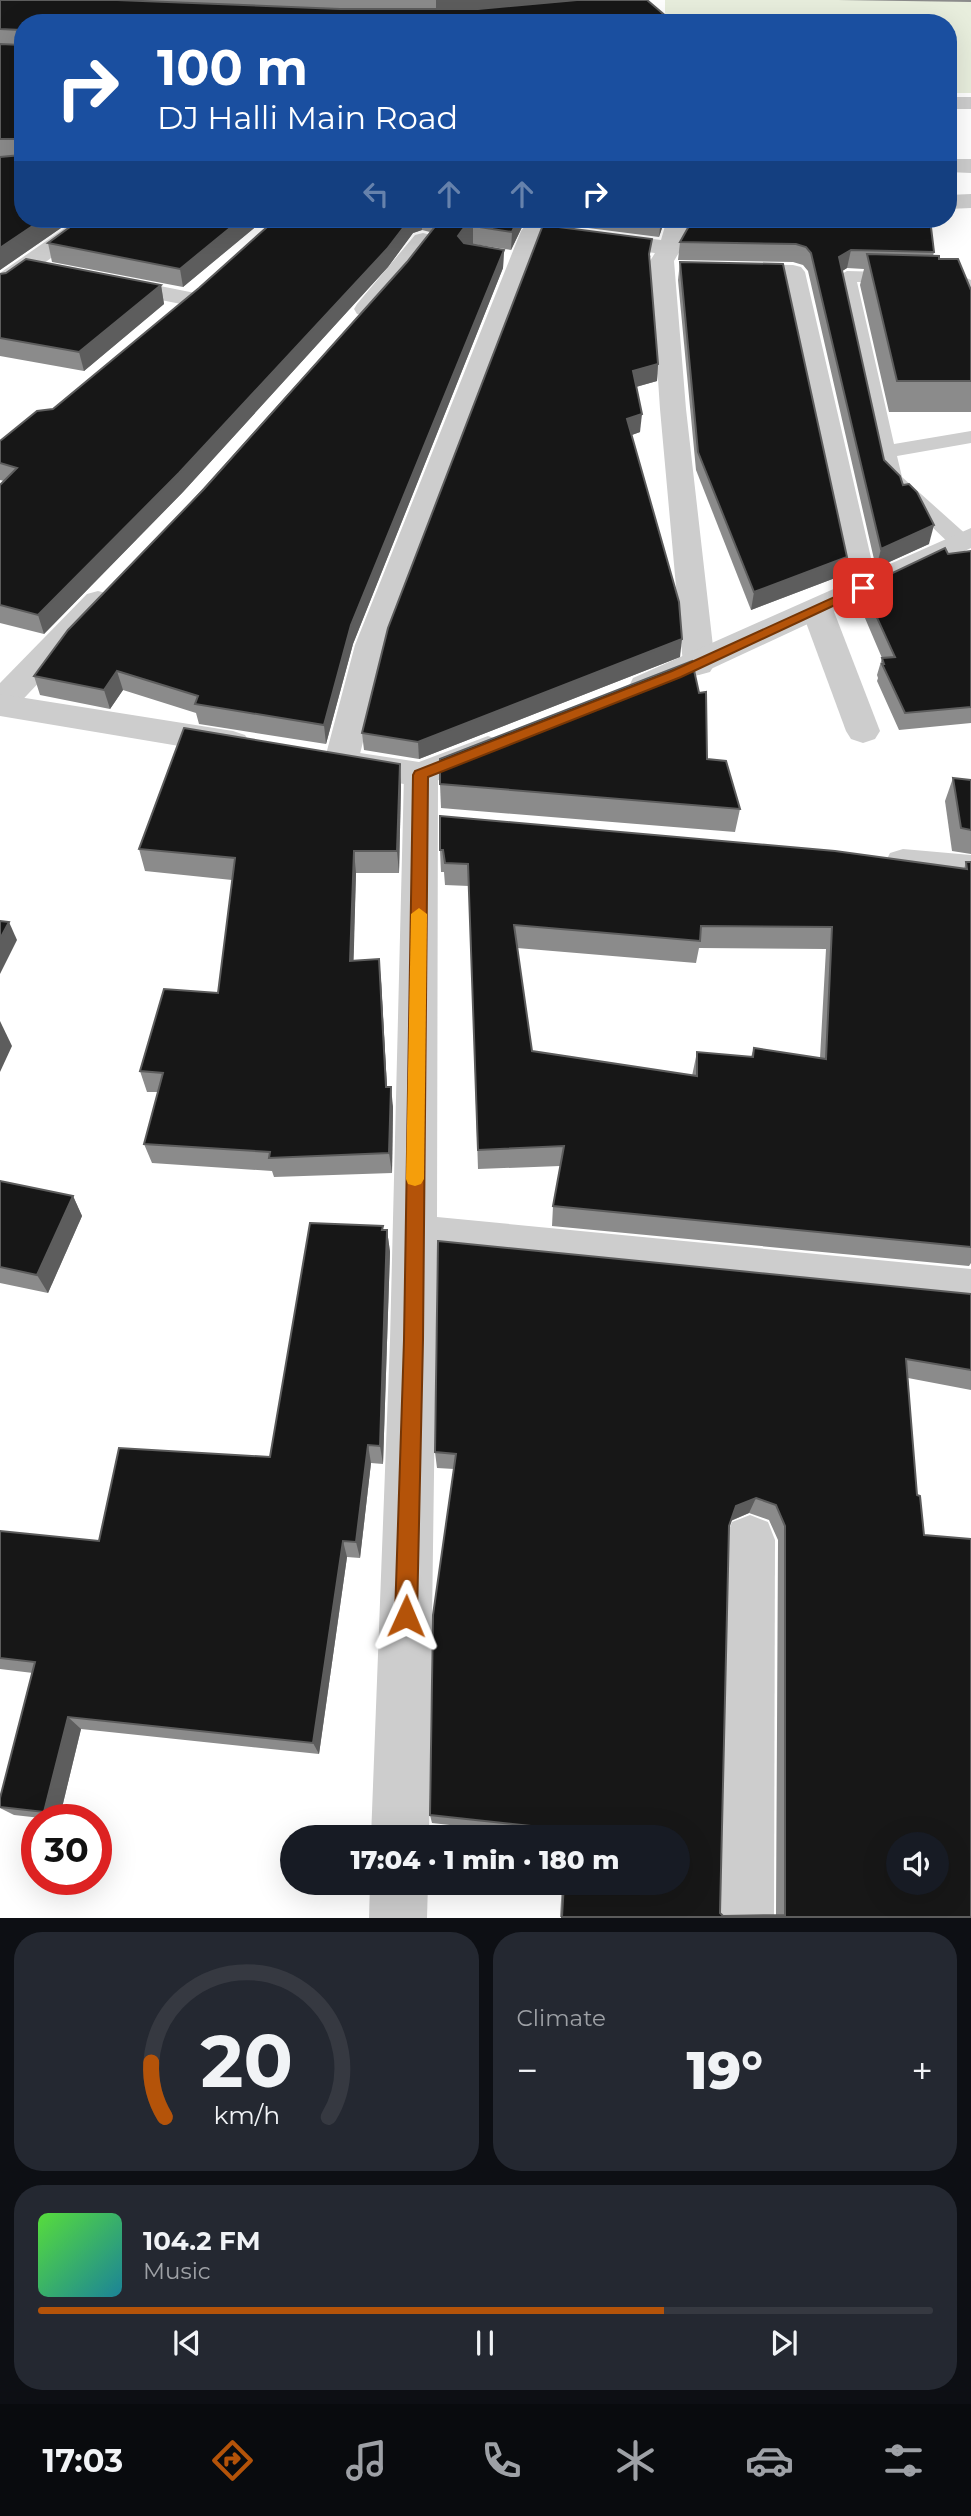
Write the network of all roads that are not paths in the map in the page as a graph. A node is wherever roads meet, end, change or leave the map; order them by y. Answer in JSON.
{"nodes":[{"id":1,"x":80,"y":228,"type":"edge"},
{"id":2,"x":679,"y":228,"type":"edge"},
{"id":3,"x":423,"y":240,"type":"edge"},
{"id":4,"x":684,"y":265,"type":"junction"},
{"id":5,"x":25,"y":266,"type":"junction"},
{"id":6,"x":63,"y":273,"type":"edge"},
{"id":7,"x":89,"y":278,"type":"edge"},
{"id":8,"x":0,"y":284,"type":"edge"},
{"id":9,"x":971,"y":289,"type":"edge"},
{"id":10,"x":162,"y":323,"type":"edge"},
{"id":11,"x":344,"y":334,"type":"edge"},
{"id":12,"x":971,"y":438,"type":"edge"},
{"id":13,"x":885,"y":452,"type":"junction"},
{"id":14,"x":968,"y":545,"type":"edge"},
{"id":15,"x":121,"y":577,"type":"edge"},
{"id":16,"x":863,"y":588,"type":"junction"},
{"id":17,"x":817,"y":608,"type":"junction"},
{"id":18,"x":698,"y":664,"type":"junction"},
{"id":19,"x":612,"y":699,"type":"edge"},
{"id":20,"x":0,"y":704,"type":"edge"},
{"id":21,"x":863,"y":731,"type":"dead end"},
{"id":22,"x":510,"y":739,"type":"edge"},
{"id":23,"x":259,"y":748,"type":"edge"},
{"id":24,"x":421,"y":775,"type":"junction"},
{"id":25,"x":876,"y":860,"type":"edge"},
{"id":26,"x":971,"y":869,"type":"edge"},
{"id":27,"x":414,"y":1235,"type":"junction"},
{"id":28,"x":971,"y":1290,"type":"edge"},
{"id":29,"x":750,"y":1539,"type":"dead end"},
{"id":30,"x":400,"y":1825,"type":"edge"},
{"id":31,"x":399,"y":1895,"type":"edge"},
{"id":32,"x":398,"y":1917,"type":"edge"},
{"id":33,"x":744,"y":1917,"type":"edge"}],
"edges":[{"from":1,"to":5,"type":"street"},
{"from":2,"to":4,"type":"street"},
{"from":3,"to":11,"type":"street"},
{"from":4,"to":16,"type":"street"},
{"from":4,"to":18,"type":"street"},
{"from":4,"to":24,"type":"street"},
{"from":5,"to":6,"type":"street"},
{"from":5,"to":8,"type":"street"},
{"from":7,"to":10,"type":"street"},
{"from":9,"to":13,"type":"lane"},
{"from":12,"to":13,"type":"lane"},
{"from":13,"to":14,"type":"lane"},
{"from":14,"to":16,"type":"street"},
{"from":15,"to":20,"type":"street"},
{"from":16,"to":17,"type":"street"},
{"from":17,"to":18,"type":"street"},
{"from":17,"to":21,"type":"street"},
{"from":18,"to":19,"type":"street"},
{"from":20,"to":23,"type":"street"},
{"from":22,"to":24,"type":"street"},
{"from":24,"to":27,"type":"street"},
{"from":25,"to":26,"type":"street"},
{"from":27,"to":28,"type":"street"},
{"from":27,"to":30,"type":"street"},
{"from":29,"to":33,"type":"street"},
{"from":31,"to":32,"type":"street"}]}
